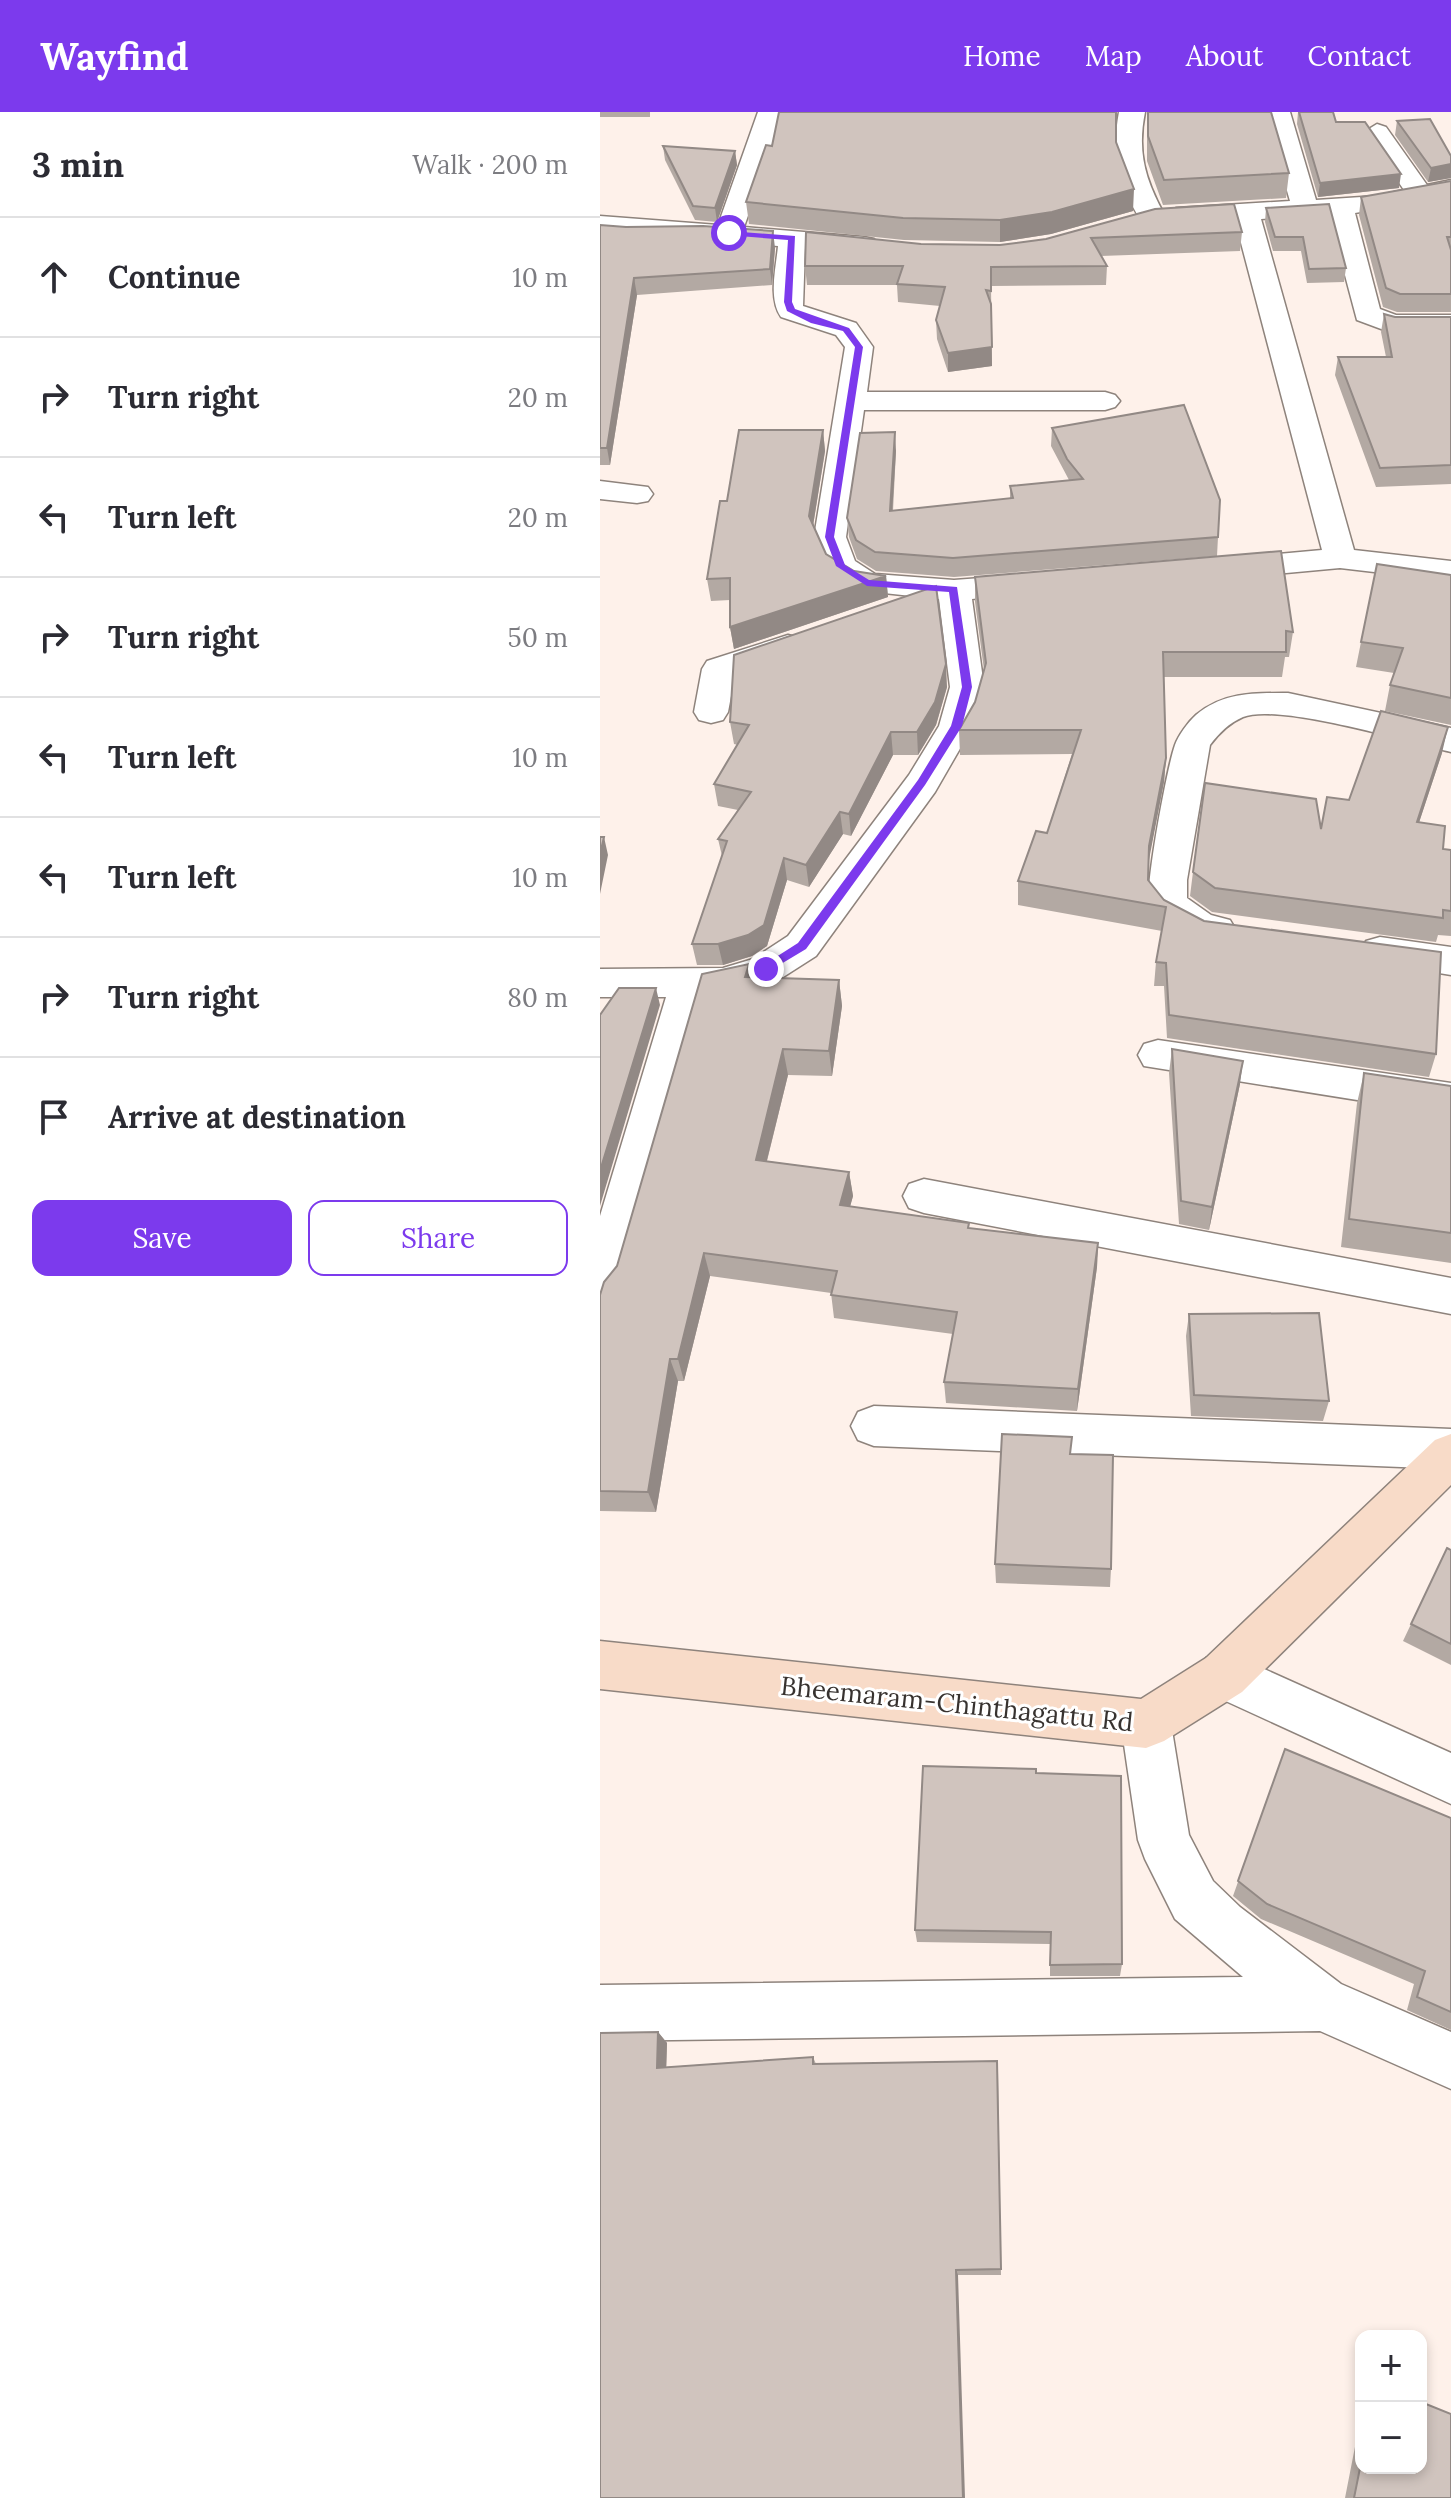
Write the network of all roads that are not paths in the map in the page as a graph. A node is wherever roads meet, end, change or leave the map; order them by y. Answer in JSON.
{"nodes":[{"id":1,"x":771,"y":112,"type":"edge"},
{"id":2,"x":1132,"y":112,"type":"edge"},
{"id":3,"x":1277,"y":112,"type":"edge"},
{"id":4,"x":1377,"y":132,"type":"dead end"},
{"id":5,"x":1451,"y":188,"type":"edge"},
{"id":6,"x":1420,"y":195,"type":"junction"},
{"id":7,"x":1340,"y":206,"type":"junction"},
{"id":8,"x":1305,"y":208,"type":"junction"},
{"id":9,"x":1246,"y":211,"type":"junction"},
{"id":10,"x":1152,"y":217,"type":"junction"},
{"id":11,"x":600,"y":224,"type":"edge"},
{"id":12,"x":1122,"y":226,"type":"edge"},
{"id":13,"x":729,"y":233,"type":"junction"},
{"id":14,"x":792,"y":238,"type":"junction"},
{"id":15,"x":892,"y":248,"type":"edge"},
{"id":16,"x":1451,"y":324,"type":"edge"},
{"id":17,"x":850,"y":401,"type":"junction"},
{"id":18,"x":1105,"y":401,"type":"dead end"},
{"id":19,"x":600,"y":490,"type":"edge"},
{"id":20,"x":637,"y":494,"type":"dead end"},
{"id":21,"x":1340,"y":558,"type":"junction"},
{"id":22,"x":1451,"y":571,"type":"edge"},
{"id":23,"x":1189,"y":572,"type":"edge"},
{"id":24,"x":1070,"y":582,"type":"edge"},
{"id":25,"x":954,"y":590,"type":"junction"},
{"id":26,"x":880,"y":614,"type":"edge"},
{"id":27,"x":822,"y":634,"type":"edge"},
{"id":28,"x":711,"y":712,"type":"dead end"},
{"id":29,"x":1451,"y":740,"type":"edge"},
{"id":30,"x":1248,"y":934,"type":"edge"},
{"id":31,"x":1342,"y":946,"type":"edge"},
{"id":32,"x":1451,"y":961,"type":"edge"},
{"id":33,"x":690,"y":982,"type":"junction"},
{"id":34,"x":600,"y":983,"type":"edge"},
{"id":35,"x":1158,"y":1055,"type":"dead end"},
{"id":36,"x":1451,"y":1099,"type":"edge"},
{"id":37,"x":924,"y":1196,"type":"dead end"},
{"id":38,"x":600,"y":1288,"type":"edge"},
{"id":39,"x":1451,"y":1296,"type":"edge"},
{"id":40,"x":874,"y":1426,"type":"dead end"},
{"id":41,"x":1451,"y":1451,"type":"edge"},
{"id":42,"x":600,"y":1665,"type":"edge"},
{"id":43,"x":1224,"y":1675,"type":"junction"},
{"id":44,"x":1146,"y":1724,"type":"junction"},
{"id":45,"x":1451,"y":1779,"type":"edge"},
{"id":46,"x":1322,"y":2003,"type":"junction"},
{"id":47,"x":600,"y":2013,"type":"edge"},
{"id":48,"x":1451,"y":2061,"type":"edge"}],
"edges":[{"from":1,"to":13,"type":"street"},
{"from":2,"to":10,"type":"street"},
{"from":3,"to":8,"type":"street"},
{"from":4,"to":6,"type":"street"},
{"from":5,"to":6,"type":"street"},
{"from":6,"to":7,"type":"street"},
{"from":7,"to":8,"type":"street"},
{"from":7,"to":16,"type":"street"},
{"from":8,"to":9,"type":"street"},
{"from":9,"to":10,"type":"street"},
{"from":9,"to":21,"type":"street"},
{"from":10,"to":12,"type":"street"},
{"from":11,"to":13,"type":"street"},
{"from":13,"to":14,"type":"street"},
{"from":14,"to":15,"type":"street"},
{"from":14,"to":17,"type":"street"},
{"from":17,"to":18,"type":"street"},
{"from":17,"to":25,"type":"street"},
{"from":19,"to":20,"type":"street"},
{"from":21,"to":22,"type":"street"},
{"from":21,"to":23,"type":"street"},
{"from":24,"to":25,"type":"street"},
{"from":25,"to":26,"type":"street"},
{"from":25,"to":33,"type":"street"},
{"from":27,"to":28,"type":"street"},
{"from":29,"to":30,"type":"street"},
{"from":31,"to":32,"type":"street"},
{"from":33,"to":34,"type":"street"},
{"from":33,"to":38,"type":"street"},
{"from":35,"to":36,"type":"street"},
{"from":37,"to":39,"type":"street"},
{"from":40,"to":41,"type":"street"},
{"from":41,"to":43,"type":"street","name":"Bheemaram-Chinthagattu Rd"},
{"from":42,"to":44,"type":"street","name":"Bheemaram-Chinthagattu Rd"},
{"from":43,"to":44,"type":"street","name":"Bheemaram-Chinthagattu Rd"},
{"from":43,"to":45,"type":"street"},
{"from":44,"to":46,"type":"street"},
{"from":46,"to":47,"type":"street"},
{"from":46,"to":48,"type":"street"}]}
